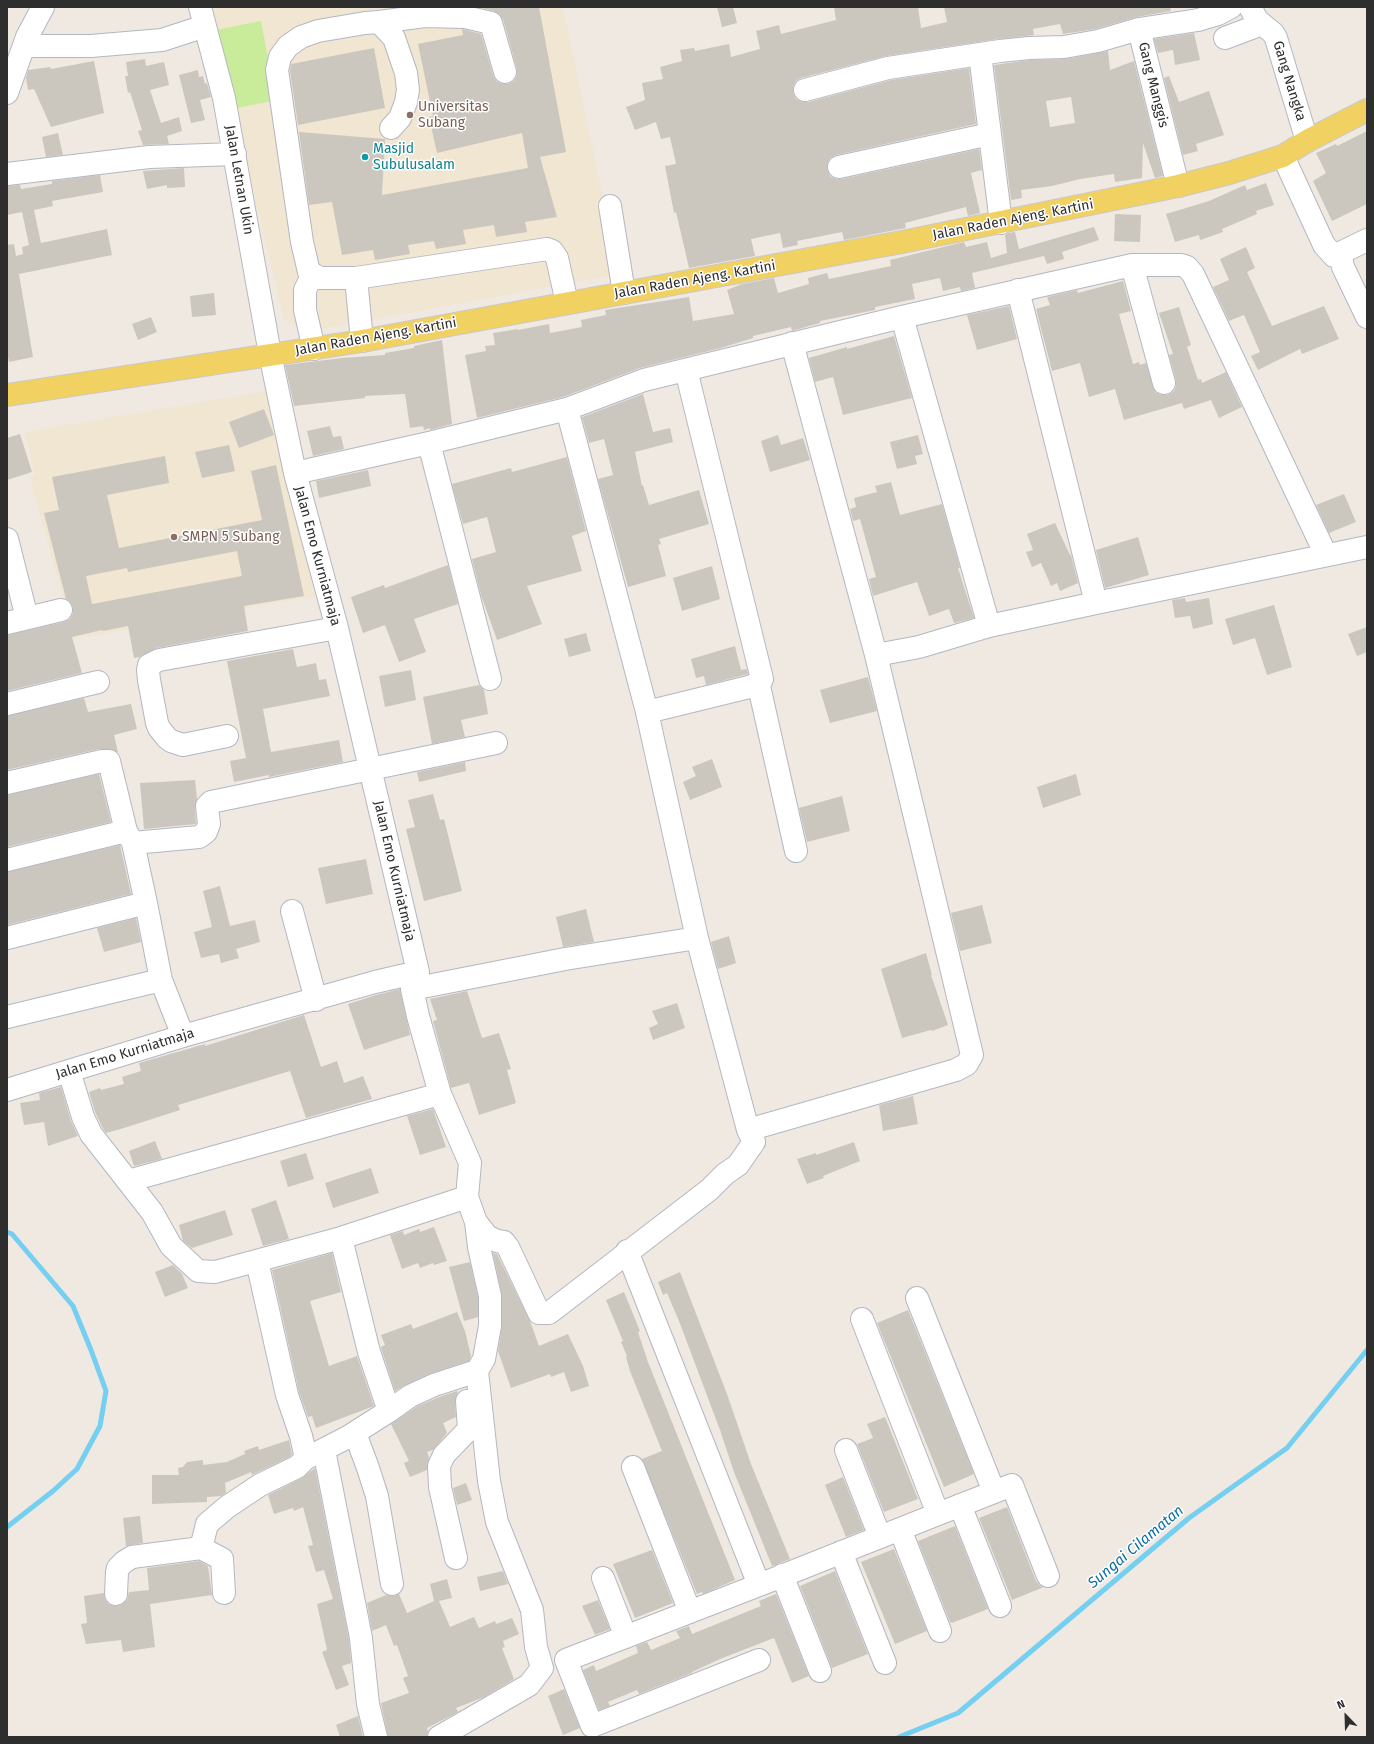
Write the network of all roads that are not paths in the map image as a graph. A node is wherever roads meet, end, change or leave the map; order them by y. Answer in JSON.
{"nodes":[{"id":1,"x":43,"y":7,"type":"edge"},
{"id":2,"x":1231,"y":7,"type":"edge"},
{"id":3,"x":1256,"y":16,"type":"edge"},
{"id":4,"x":202,"y":17,"type":"edge"},
{"id":5,"x":379,"y":22,"type":"junction"},
{"id":6,"x":1139,"y":29,"type":"junction"},
{"id":7,"x":1225,"y":38,"type":"dead end"},
{"id":8,"x":24,"y":46,"type":"junction"},
{"id":9,"x":980,"y":54,"type":"junction"},
{"id":10,"x":505,"y":72,"type":"dead end"},
{"id":11,"x":805,"y":90,"type":"dead end"},
{"id":12,"x":7,"y":93,"type":"edge"},
{"id":13,"x":1367,"y":110,"type":"edge"},
{"id":14,"x":391,"y":128,"type":"dead end"},
{"id":15,"x":990,"y":134,"type":"junction"},
{"id":16,"x":1307,"y":141,"type":"junction"},
{"id":17,"x":235,"y":154,"type":"junction"},
{"id":18,"x":1283,"y":156,"type":"junction"},
{"id":19,"x":840,"y":167,"type":"dead end"},
{"id":20,"x":7,"y":174,"type":"edge"},
{"id":21,"x":1178,"y":186,"type":"junction"},
{"id":22,"x":610,"y":206,"type":"dead end"},
{"id":23,"x":1001,"y":223,"type":"junction"},
{"id":24,"x":1367,"y":240,"type":"edge"},
{"id":25,"x":1334,"y":256,"type":"junction"},
{"id":26,"x":1132,"y":265,"type":"junction"},
{"id":27,"x":313,"y":274,"type":"junction"},
{"id":28,"x":356,"y":278,"type":"junction"},
{"id":29,"x":1018,"y":290,"type":"junction"},
{"id":30,"x":624,"y":293,"type":"junction"},
{"id":31,"x":567,"y":303,"type":"junction"},
{"id":32,"x":902,"y":317,"type":"junction"},
{"id":33,"x":1367,"y":317,"type":"edge"},
{"id":34,"x":362,"y":341,"type":"junction"},
{"id":35,"x":792,"y":343,"type":"junction"},
{"id":36,"x":314,"y":349,"type":"junction"},
{"id":37,"x":270,"y":354,"type":"junction"},
{"id":38,"x":686,"y":370,"type":"junction"},
{"id":39,"x":1164,"y":383,"type":"dead end"},
{"id":40,"x":7,"y":393,"type":"edge"},
{"id":41,"x":567,"y":409,"type":"junction"},
{"id":42,"x":429,"y":443,"type":"junction"},
{"id":43,"x":295,"y":473,"type":"junction"},
{"id":44,"x":7,"y":539,"type":"edge"},
{"id":45,"x":1367,"y":547,"type":"edge"},
{"id":46,"x":1326,"y":555,"type":"junction"},
{"id":47,"x":1096,"y":603,"type":"junction"},
{"id":48,"x":61,"y":610,"type":"dead end"},
{"id":49,"x":17,"y":620,"type":"edge"},
{"id":50,"x":989,"y":626,"type":"junction"},
{"id":51,"x":337,"y":628,"type":"junction"},
{"id":52,"x":876,"y":655,"type":"junction"},
{"id":53,"x":490,"y":679,"type":"dead end"},
{"id":54,"x":98,"y":682,"type":"dead end"},
{"id":55,"x":759,"y":686,"type":"junction"},
{"id":56,"x":7,"y":704,"type":"edge"},
{"id":57,"x":646,"y":712,"type":"junction"},
{"id":58,"x":227,"y":736,"type":"dead end"},
{"id":59,"x":496,"y":743,"type":"dead end"},
{"id":60,"x":370,"y":770,"type":"junction"},
{"id":61,"x":7,"y":783,"type":"edge"},
{"id":62,"x":129,"y":837,"type":"junction"},
{"id":63,"x":796,"y":851,"type":"dead end"},
{"id":64,"x":7,"y":860,"type":"edge"},
{"id":65,"x":146,"y":903,"type":"junction"},
{"id":66,"x":292,"y":911,"type":"dead end"},
{"id":67,"x":7,"y":938,"type":"edge"},
{"id":68,"x":697,"y":938,"type":"junction"},
{"id":69,"x":160,"y":980,"type":"junction"},
{"id":70,"x":415,"y":980,"type":"junction"},
{"id":71,"x":316,"y":1000,"type":"junction"},
{"id":72,"x":7,"y":1017,"type":"edge"},
{"id":73,"x":183,"y":1036,"type":"junction"},
{"id":74,"x":69,"y":1071,"type":"junction"},
{"id":75,"x":7,"y":1090,"type":"edge"},
{"id":76,"x":440,"y":1094,"type":"junction"},
{"id":77,"x":748,"y":1130,"type":"junction"},
{"id":78,"x":128,"y":1181,"type":"junction"},
{"id":79,"x":467,"y":1197,"type":"junction"},
{"id":80,"x":476,"y":1222,"type":"junction"},
{"id":81,"x":340,"y":1238,"type":"junction"},
{"id":82,"x":628,"y":1251,"type":"junction"},
{"id":83,"x":257,"y":1260,"type":"junction"},
{"id":84,"x":918,"y":1298,"type":"dead end"},
{"id":85,"x":862,"y":1319,"type":"dead end"},
{"id":86,"x":477,"y":1371,"type":"junction"},
{"id":87,"x":389,"y":1411,"type":"junction"},
{"id":88,"x":355,"y":1433,"type":"junction"},
{"id":89,"x":846,"y":1450,"type":"dead end"},
{"id":90,"x":315,"y":1454,"type":"junction"},
{"id":91,"x":634,"y":1467,"type":"dead end"},
{"id":92,"x":994,"y":1492,"type":"junction"},
{"id":93,"x":960,"y":1505,"type":"junction"},
{"id":94,"x":938,"y":1514,"type":"junction"},
{"id":95,"x":900,"y":1529,"type":"junction"},
{"id":96,"x":880,"y":1537,"type":"junction"},
{"id":97,"x":201,"y":1548,"type":"junction"},
{"id":98,"x":841,"y":1552,"type":"junction"},
{"id":99,"x":456,"y":1558,"type":"dead end"},
{"id":100,"x":782,"y":1576,"type":"junction"},
{"id":101,"x":1048,"y":1576,"type":"dead end"},
{"id":102,"x":603,"y":1578,"type":"dead end"},
{"id":103,"x":392,"y":1584,"type":"dead end"},
{"id":104,"x":759,"y":1585,"type":"junction"},
{"id":105,"x":224,"y":1593,"type":"dead end"},
{"id":106,"x":116,"y":1594,"type":"dead end"},
{"id":107,"x":1000,"y":1606,"type":"dead end"},
{"id":108,"x":690,"y":1612,"type":"junction"},
{"id":109,"x":940,"y":1631,"type":"dead end"},
{"id":110,"x":626,"y":1637,"type":"junction"},
{"id":111,"x":759,"y":1660,"type":"dead end"},
{"id":112,"x":885,"y":1664,"type":"dead end"},
{"id":113,"x":820,"y":1671,"type":"dead end"},
{"id":114,"x":376,"y":1737,"type":"edge"},
{"id":115,"x":439,"y":1737,"type":"edge"}],
"edges":[{"from":1,"to":8,"type":"street"},
{"from":2,"to":6,"type":"street","name":"Gang Manggis"},
{"from":3,"to":7,"type":"street"},
{"from":3,"to":16,"type":"street","name":"Gang Nangka"},
{"from":4,"to":8,"type":"street"},
{"from":4,"to":17,"type":"street","name":"Jalan Letnan Ukin"},
{"from":5,"to":10,"type":"street"},
{"from":5,"to":14,"type":"street"},
{"from":5,"to":27,"type":"street"},
{"from":6,"to":9,"type":"street"},
{"from":6,"to":21,"type":"street","name":"Gang Manggis"},
{"from":8,"to":12,"type":"street"},
{"from":9,"to":11,"type":"street"},
{"from":9,"to":15,"type":"street"},
{"from":13,"to":16,"type":"main road","name":"Jalan Raden Ajeng. Kartini"},
{"from":15,"to":19,"type":"street"},
{"from":15,"to":23,"type":"street"},
{"from":16,"to":18,"type":"main road","name":"Jalan Raden Ajeng. Kartini"},
{"from":17,"to":20,"type":"street"},
{"from":17,"to":37,"type":"street","name":"Jalan Letnan Ukin"},
{"from":18,"to":21,"type":"main road","name":"Jalan Raden Ajeng. Kartini"},
{"from":18,"to":25,"type":"street"},
{"from":21,"to":23,"type":"main road","name":"Jalan Raden Ajeng. Kartini"},
{"from":22,"to":30,"type":"street"},
{"from":23,"to":30,"type":"main road","name":"Jalan Raden Ajeng. Kartini"},
{"from":24,"to":25,"type":"street"},
{"from":25,"to":33,"type":"street"},
{"from":26,"to":29,"type":"street"},
{"from":26,"to":39,"type":"street"},
{"from":26,"to":46,"type":"street"},
{"from":27,"to":28,"type":"street"},
{"from":27,"to":36,"type":"street"},
{"from":28,"to":31,"type":"street"},
{"from":28,"to":34,"type":"street"},
{"from":29,"to":32,"type":"street"},
{"from":29,"to":47,"type":"street"},
{"from":30,"to":31,"type":"main road","name":"Jalan Raden Ajeng. Kartini"},
{"from":31,"to":34,"type":"main road","name":"Jalan Raden Ajeng. Kartini"},
{"from":32,"to":35,"type":"street"},
{"from":32,"to":50,"type":"street"},
{"from":34,"to":36,"type":"main road","name":"Jalan Raden Ajeng. Kartini"},
{"from":35,"to":38,"type":"street"},
{"from":35,"to":52,"type":"street"},
{"from":36,"to":37,"type":"main road","name":"Jalan Raden Ajeng. Kartini"},
{"from":37,"to":40,"type":"main road","name":"Jalan Raden Ajeng. Kartini"},
{"from":37,"to":43,"type":"street","name":"Jalan Emo Kurniatmaja"},
{"from":38,"to":41,"type":"street"},
{"from":38,"to":55,"type":"street"},
{"from":41,"to":42,"type":"street"},
{"from":41,"to":57,"type":"street"},
{"from":42,"to":43,"type":"street"},
{"from":42,"to":53,"type":"street"},
{"from":43,"to":51,"type":"street","name":"Jalan Emo Kurniatmaja"},
{"from":44,"to":49,"type":"street"},
{"from":45,"to":46,"type":"street"},
{"from":46,"to":47,"type":"street"},
{"from":47,"to":50,"type":"street"},
{"from":48,"to":49,"type":"street"},
{"from":50,"to":52,"type":"street"},
{"from":51,"to":58,"type":"street"},
{"from":51,"to":60,"type":"street","name":"Jalan Emo Kurniatmaja"},
{"from":52,"to":77,"type":"street"},
{"from":54,"to":56,"type":"street"},
{"from":55,"to":57,"type":"street"},
{"from":55,"to":63,"type":"street"},
{"from":57,"to":68,"type":"street"},
{"from":59,"to":60,"type":"street"},
{"from":60,"to":62,"type":"street"},
{"from":60,"to":70,"type":"street","name":"Jalan Emo Kurniatmaja"},
{"from":61,"to":62,"type":"street"},
{"from":62,"to":64,"type":"street"},
{"from":62,"to":65,"type":"street"},
{"from":65,"to":67,"type":"street"},
{"from":65,"to":69,"type":"street"},
{"from":66,"to":71,"type":"street"},
{"from":68,"to":70,"type":"street"},
{"from":68,"to":77,"type":"street"},
{"from":69,"to":72,"type":"street"},
{"from":69,"to":73,"type":"street"},
{"from":70,"to":71,"type":"street","name":"Jalan Emo Kurniatmaja"},
{"from":70,"to":76,"type":"street"},
{"from":71,"to":73,"type":"street","name":"Jalan Emo Kurniatmaja"},
{"from":73,"to":74,"type":"street","name":"Jalan Emo Kurniatmaja"},
{"from":74,"to":75,"type":"street","name":"Jalan Emo Kurniatmaja"},
{"from":74,"to":78,"type":"street"},
{"from":76,"to":78,"type":"street"},
{"from":76,"to":79,"type":"street"},
{"from":77,"to":82,"type":"street"},
{"from":78,"to":83,"type":"street"},
{"from":79,"to":80,"type":"street"},
{"from":79,"to":81,"type":"street"},
{"from":80,"to":82,"type":"street"},
{"from":80,"to":86,"type":"street"},
{"from":81,"to":83,"type":"street"},
{"from":81,"to":87,"type":"street"},
{"from":82,"to":104,"type":"street"},
{"from":83,"to":90,"type":"street"},
{"from":84,"to":92,"type":"street"},
{"from":85,"to":94,"type":"street"},
{"from":86,"to":87,"type":"street"},
{"from":86,"to":99,"type":"street"},
{"from":86,"to":115,"type":"street"},
{"from":87,"to":88,"type":"street"},
{"from":88,"to":90,"type":"street"},
{"from":88,"to":103,"type":"street"},
{"from":89,"to":96,"type":"street"},
{"from":90,"to":97,"type":"street"},
{"from":90,"to":114,"type":"street"},
{"from":91,"to":108,"type":"street"},
{"from":92,"to":93,"type":"street"},
{"from":92,"to":101,"type":"street"},
{"from":93,"to":94,"type":"street"},
{"from":93,"to":107,"type":"street"},
{"from":94,"to":95,"type":"street"},
{"from":95,"to":96,"type":"street"},
{"from":95,"to":109,"type":"street"},
{"from":96,"to":98,"type":"street"},
{"from":97,"to":105,"type":"street"},
{"from":97,"to":106,"type":"street"},
{"from":98,"to":100,"type":"street"},
{"from":98,"to":112,"type":"street"},
{"from":100,"to":104,"type":"street"},
{"from":100,"to":113,"type":"street"},
{"from":102,"to":110,"type":"street"},
{"from":104,"to":108,"type":"street"},
{"from":108,"to":110,"type":"street"},
{"from":110,"to":111,"type":"street"}]}
